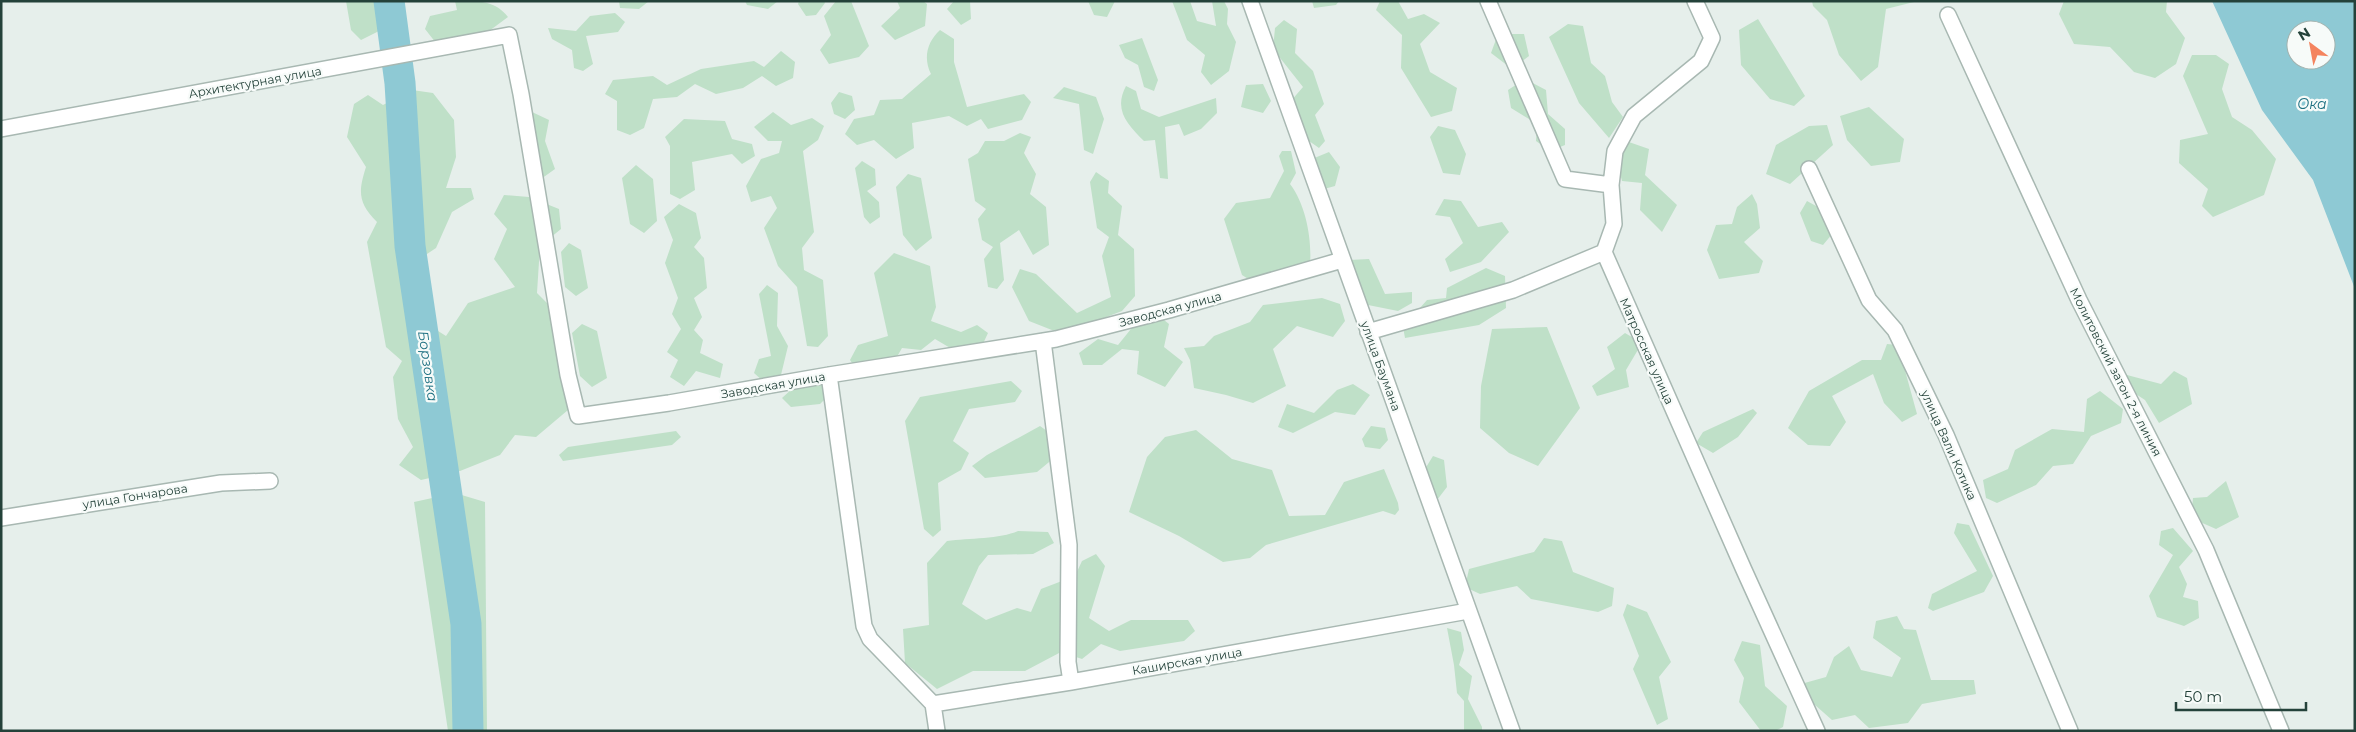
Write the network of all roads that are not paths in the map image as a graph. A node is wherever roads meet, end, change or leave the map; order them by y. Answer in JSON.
{"nodes":[{"id":1,"x":1250,"y":1,"type":"edge"},
{"id":2,"x":1488,"y":1,"type":"edge"},
{"id":3,"x":1695,"y":1,"type":"edge"},
{"id":4,"x":1948,"y":15,"type":"dead end"},
{"id":5,"x":509,"y":35,"type":"joint"},
{"id":6,"x":1,"y":129,"type":"edge"},
{"id":7,"x":1809,"y":169,"type":"dead end"},
{"id":8,"x":1611,"y":185,"type":"junction"},
{"id":9,"x":1604,"y":252,"type":"junction"},
{"id":10,"x":1342,"y":260,"type":"junction"},
{"id":11,"x":1368,"y":332,"type":"junction"},
{"id":12,"x":1043,"y":341,"type":"junction"},
{"id":13,"x":829,"y":375,"type":"junction"},
{"id":14,"x":270,"y":481,"type":"dead end"},
{"id":15,"x":1,"y":518,"type":"edge"},
{"id":16,"x":1468,"y":611,"type":"junction"},
{"id":17,"x":1071,"y":682,"type":"junction"},
{"id":18,"x":933,"y":704,"type":"junction"},
{"id":19,"x":937,"y":731,"type":"edge"},
{"id":20,"x":1512,"y":731,"type":"edge"},
{"id":21,"x":1817,"y":731,"type":"edge"},
{"id":22,"x":2070,"y":731,"type":"edge"},
{"id":23,"x":2281,"y":731,"type":"edge"}],
"edges":[{"from":1,"to":10,"type":"street","name":"улица Баумана"},
{"from":2,"to":8,"type":"street"},
{"from":3,"to":8,"type":"street"},
{"from":4,"to":23,"type":"street","name":"Молитовский затон 2-я линия"},
{"from":5,"to":6,"type":"street","name":"Архитектурная улица"},
{"from":5,"to":13,"type":"street","name":"Заводская улица"},
{"from":7,"to":22,"type":"street","name":"улица Вали Котика"},
{"from":8,"to":9,"type":"street"},
{"from":9,"to":11,"type":"street"},
{"from":9,"to":21,"type":"street","name":"Матросская улица"},
{"from":10,"to":11,"type":"street","name":"улица Баумана"},
{"from":10,"to":12,"type":"street","name":"Заводская улица"},
{"from":11,"to":16,"type":"street","name":"улица Баумана"},
{"from":12,"to":13,"type":"street","name":"Заводская улица"},
{"from":12,"to":17,"type":"street"},
{"from":13,"to":18,"type":"street"},
{"from":14,"to":15,"type":"street","name":"улица Гончарова"},
{"from":16,"to":17,"type":"street","name":"Каширская улица"},
{"from":16,"to":20,"type":"street","name":"улица Баумана"},
{"from":17,"to":18,"type":"street","name":"Каширская улица"},
{"from":18,"to":19,"type":"street"}]}
